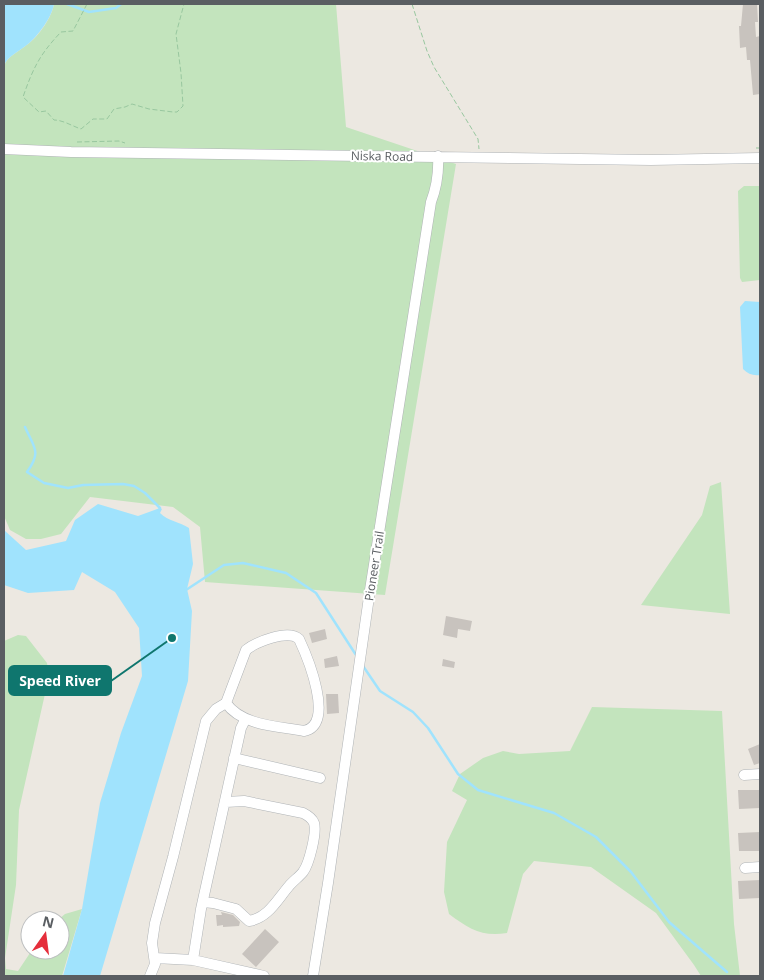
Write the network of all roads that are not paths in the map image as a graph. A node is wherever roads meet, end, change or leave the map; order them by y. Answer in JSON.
{"nodes":[{"id":1,"x":4,"y":149,"type":"edge"},
{"id":2,"x":438,"y":156,"type":"junction"},
{"id":3,"x":760,"y":158,"type":"edge"},
{"id":4,"x":226,"y":704,"type":"junction"},
{"id":5,"x":245,"y":720,"type":"junction"},
{"id":6,"x":234,"y":758,"type":"junction"},
{"id":7,"x":760,"y":774,"type":"edge"},
{"id":8,"x":744,"y":775,"type":"dead end"},
{"id":9,"x":320,"y":778,"type":"dead end"},
{"id":10,"x":226,"y":802,"type":"junction"},
{"id":11,"x":760,"y":867,"type":"edge"},
{"id":12,"x":745,"y":868,"type":"dead end"},
{"id":13,"x":203,"y":902,"type":"junction"},
{"id":14,"x":155,"y":958,"type":"junction"},
{"id":15,"x":193,"y":960,"type":"junction"},
{"id":16,"x":150,"y":976,"type":"edge"},
{"id":17,"x":264,"y":976,"type":"edge"},
{"id":18,"x":313,"y":976,"type":"edge"}],
"edges":[{"from":1,"to":2,"type":"street","name":"Niska Road"},
{"from":2,"to":3,"type":"street","name":"Niska Road"},
{"from":2,"to":18,"type":"street","name":"Pioneer Trail"},
{"from":4,"to":5,"type":"street"},
{"from":4,"to":5,"type":"street"},
{"from":4,"to":14,"type":"street"},
{"from":5,"to":6,"type":"street"},
{"from":6,"to":9,"type":"street"},
{"from":6,"to":10,"type":"street"},
{"from":7,"to":8,"type":"street"},
{"from":10,"to":13,"type":"street"},
{"from":10,"to":13,"type":"street"},
{"from":11,"to":12,"type":"street"},
{"from":13,"to":15,"type":"street"},
{"from":14,"to":15,"type":"street"},
{"from":14,"to":16,"type":"street"},
{"from":15,"to":17,"type":"street"}]}
